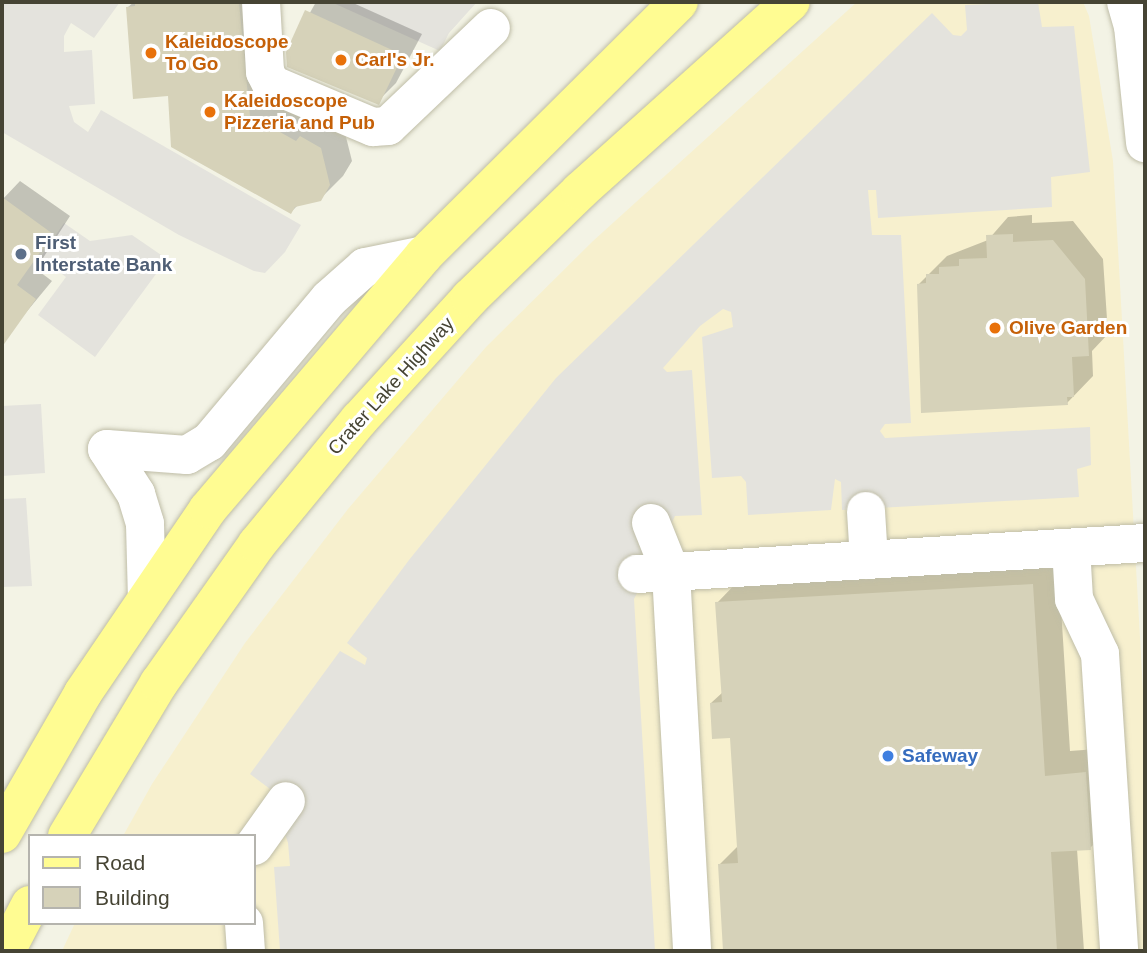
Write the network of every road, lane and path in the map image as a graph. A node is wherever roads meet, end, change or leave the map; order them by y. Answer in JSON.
{"nodes":[{"id":1,"x":261,"y":2,"type":"edge"},
{"id":2,"x":679,"y":2,"type":"edge"},
{"id":3,"x":791,"y":2,"type":"edge"},
{"id":4,"x":1125,"y":2,"type":"edge"},
{"id":5,"x":491,"y":28,"type":"dead end"},
{"id":6,"x":1145,"y":143,"type":"edge"},
{"id":7,"x":424,"y":255,"type":"junction"},
{"id":8,"x":866,"y":511,"type":"dead end"},
{"id":9,"x":651,"y":523,"type":"dead end"},
{"id":10,"x":1145,"y":543,"type":"edge"},
{"id":11,"x":1071,"y":548,"type":"junction"},
{"id":12,"x":869,"y":560,"type":"junction"},
{"id":13,"x":654,"y":573,"type":"junction"},
{"id":14,"x":147,"y":598,"type":"junction"},
{"id":15,"x":286,"y":801,"type":"dead end"},
{"id":16,"x":2,"y":834,"type":"edge"},
{"id":17,"x":69,"y":834,"type":"edge"},
{"id":18,"x":256,"y":843,"type":"edge"},
{"id":19,"x":28,"y":909,"type":"edge"},
{"id":20,"x":244,"y":925,"type":"edge"},
{"id":21,"x":6,"y":951,"type":"edge"},
{"id":22,"x":246,"y":951,"type":"edge"},
{"id":23,"x":692,"y":951,"type":"edge"},
{"id":24,"x":1119,"y":951,"type":"edge"}],
"edges":[{"from":1,"to":5,"type":"street"},
{"from":2,"to":7,"type":"main road"},
{"from":3,"to":17,"type":"main road","name":"Crater Lake Highway"},
{"from":4,"to":6,"type":"street"},
{"from":7,"to":14,"type":"main road"},
{"from":7,"to":14,"type":"street"},
{"from":8,"to":12,"type":"street"},
{"from":9,"to":13,"type":"street"},
{"from":10,"to":11,"type":"street"},
{"from":11,"to":12,"type":"street"},
{"from":11,"to":24,"type":"street"},
{"from":12,"to":13,"type":"street"},
{"from":13,"to":23,"type":"street"},
{"from":14,"to":16,"type":"main road"},
{"from":15,"to":18,"type":"street"},
{"from":19,"to":21,"type":"main road"},
{"from":20,"to":22,"type":"street"}]}
